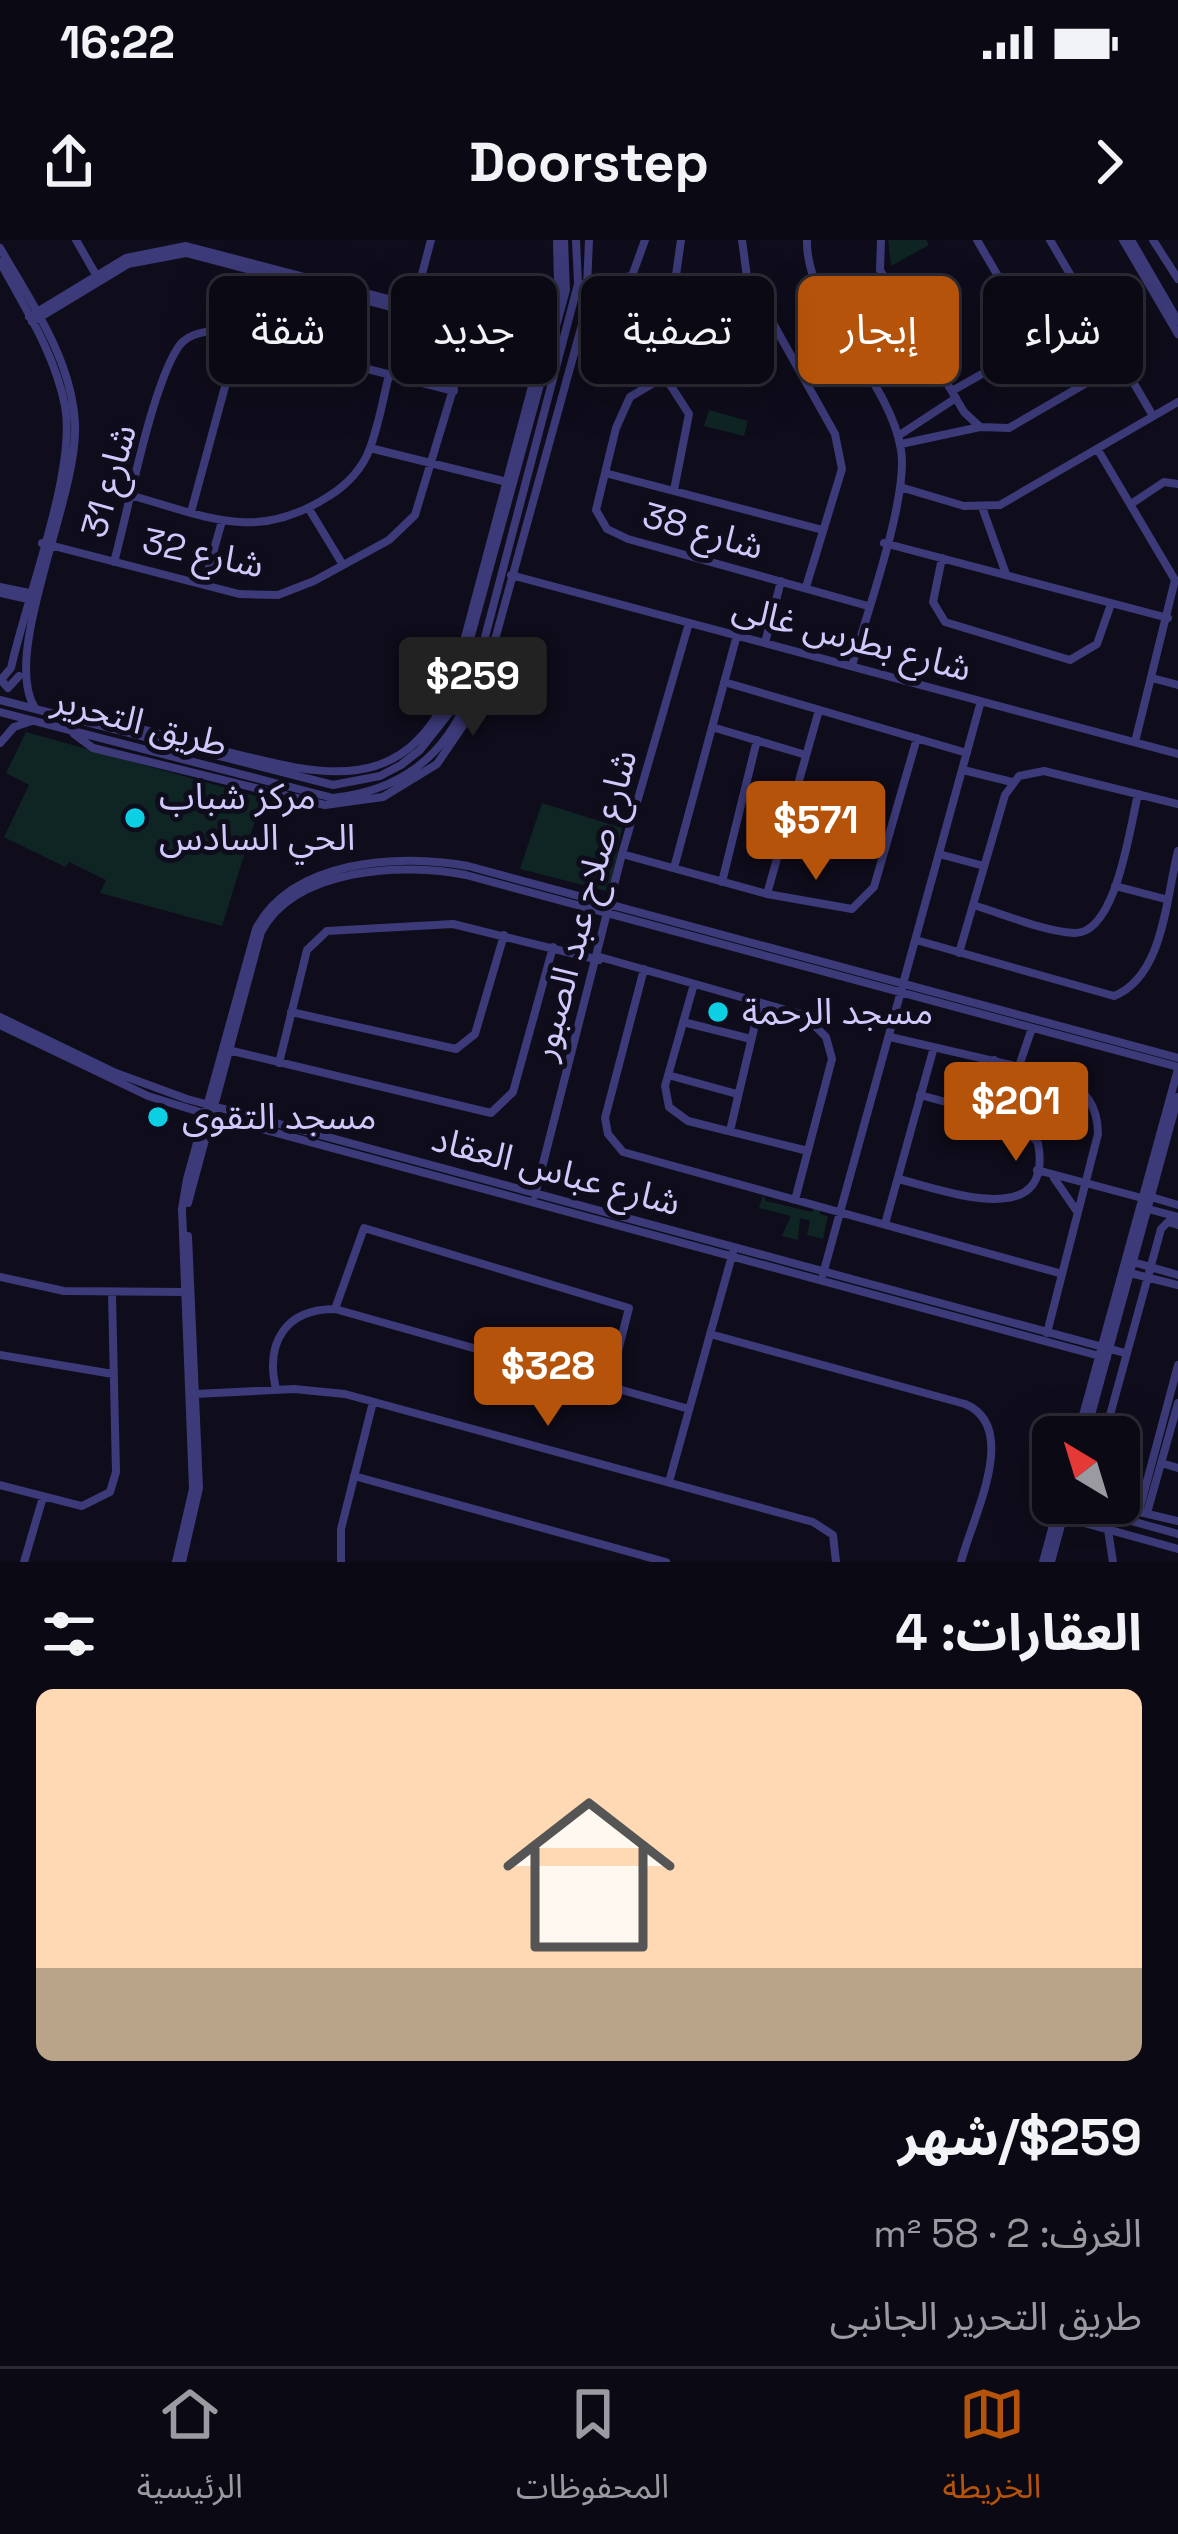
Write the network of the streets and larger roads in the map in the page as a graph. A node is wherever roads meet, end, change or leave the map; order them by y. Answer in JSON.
{"nodes":[{"id":1,"x":76,"y":240,"type":"edge"},
{"id":2,"x":228,"y":240,"type":"edge"},
{"id":3,"x":429,"y":240,"type":"edge"},
{"id":4,"x":561,"y":240,"type":"edge"},
{"id":5,"x":575,"y":240,"type":"edge"},
{"id":6,"x":589,"y":240,"type":"edge"},
{"id":7,"x":645,"y":240,"type":"edge"},
{"id":8,"x":681,"y":240,"type":"edge"},
{"id":9,"x":742,"y":240,"type":"edge"},
{"id":10,"x":807,"y":240,"type":"edge"},
{"id":11,"x":881,"y":240,"type":"edge"},
{"id":12,"x":977,"y":240,"type":"edge"},
{"id":13,"x":1050,"y":240,"type":"edge"},
{"id":14,"x":1153,"y":240,"type":"edge"},
{"id":15,"x":1131,"y":243,"type":"edge"},
{"id":16,"x":0,"y":248,"type":"edge"},
{"id":17,"x":563,"y":256,"type":"junction"},
{"id":18,"x":223,"y":258,"type":"junction"},
{"id":19,"x":0,"y":262,"type":"edge"},
{"id":20,"x":290,"y":276,"type":"edge"},
{"id":21,"x":421,"y":276,"type":"edge"},
{"id":22,"x":591,"y":276,"type":"edge"},
{"id":23,"x":630,"y":276,"type":"edge"},
{"id":24,"x":677,"y":276,"type":"edge"},
{"id":25,"x":748,"y":276,"type":"edge"},
{"id":26,"x":815,"y":276,"type":"edge"},
{"id":27,"x":998,"y":276,"type":"edge"},
{"id":28,"x":1070,"y":276,"type":"edge"},
{"id":29,"x":98,"y":278,"type":"junction"},
{"id":30,"x":1178,"y":279,"type":"edge"},
{"id":31,"x":557,"y":284,"type":"edge"},
{"id":32,"x":578,"y":284,"type":"junction"},
{"id":33,"x":581,"y":284,"type":"edge"},
{"id":34,"x":34,"y":317,"type":"junction"},
{"id":35,"x":581,"y":319,"type":"edge"},
{"id":36,"x":1178,"y":321,"type":"edge"},
{"id":37,"x":774,"y":324,"type":"edge"},
{"id":38,"x":209,"y":331,"type":"edge"},
{"id":39,"x":1178,"y":334,"type":"edge"},
{"id":40,"x":798,"y":368,"type":"edge"},
{"id":41,"x":367,"y":369,"type":"edge"},
{"id":42,"x":389,"y":375,"type":"junction"},
{"id":43,"x":983,"y":376,"type":"edge"},
{"id":44,"x":225,"y":384,"type":"edge"},
{"id":45,"x":456,"y":384,"type":"edge"},
{"id":46,"x":533,"y":384,"type":"edge"},
{"id":47,"x":651,"y":384,"type":"edge"},
{"id":48,"x":670,"y":384,"type":"edge"},
{"id":49,"x":807,"y":384,"type":"edge"},
{"id":50,"x":872,"y":384,"type":"edge"},
{"id":51,"x":1085,"y":384,"type":"edge"},
{"id":52,"x":1134,"y":384,"type":"edge"},
{"id":53,"x":531,"y":390,"type":"junction"},
{"id":54,"x":454,"y":391,"type":"junction"},
{"id":55,"x":954,"y":394,"type":"junction"},
{"id":56,"x":1178,"y":401,"type":"edge"},
{"id":57,"x":537,"y":402,"type":"junction"},
{"id":58,"x":1153,"y":416,"type":"junction"},
{"id":59,"x":980,"y":427,"type":"junction"},
{"id":60,"x":534,"y":435,"type":"junction"},
{"id":61,"x":899,"y":440,"type":"junction"},
{"id":62,"x":370,"y":448,"type":"junction"},
{"id":63,"x":1098,"y":450,"type":"junction"},
{"id":64,"x":528,"y":458,"type":"junction"},
{"id":65,"x":434,"y":464,"type":"junction"},
{"id":66,"x":605,"y":473,"type":"junction"},
{"id":67,"x":507,"y":482,"type":"junction"},
{"id":68,"x":1178,"y":484,"type":"edge"},
{"id":69,"x":900,"y":487,"type":"junction"},
{"id":70,"x":525,"y":490,"type":"junction"},
{"id":71,"x":674,"y":490,"type":"junction"},
{"id":72,"x":132,"y":496,"type":"junction"},
{"id":73,"x":510,"y":502,"type":"junction"},
{"id":74,"x":530,"y":504,"type":"junction"},
{"id":75,"x":1131,"y":504,"type":"junction"},
{"id":76,"x":982,"y":507,"type":"junction"},
{"id":77,"x":309,"y":509,"type":"junction"},
{"id":78,"x":191,"y":512,"type":"junction"},
{"id":79,"x":499,"y":512,"type":"junction"},
{"id":80,"x":222,"y":521,"type":"junction"},
{"id":81,"x":823,"y":530,"type":"junction"},
{"id":82,"x":884,"y":543,"type":"junction"},
{"id":83,"x":46,"y":544,"type":"junction"},
{"id":84,"x":942,"y":558,"type":"junction"},
{"id":85,"x":114,"y":562,"type":"junction"},
{"id":86,"x":343,"y":565,"type":"junction"},
{"id":87,"x":1006,"y":574,"type":"junction"},
{"id":88,"x":511,"y":575,"type":"junction"},
{"id":89,"x":781,"y":581,"type":"junction"},
{"id":90,"x":204,"y":585,"type":"junction"},
{"id":91,"x":806,"y":587,"type":"junction"},
{"id":92,"x":0,"y":590,"type":"edge"},
{"id":93,"x":31,"y":597,"type":"junction"},
{"id":94,"x":1111,"y":604,"type":"junction"},
{"id":95,"x":868,"y":606,"type":"junction"},
{"id":96,"x":473,"y":607,"type":"junction"},
{"id":97,"x":479,"y":618,"type":"junction"},
{"id":98,"x":1168,"y":618,"type":"junction"},
{"id":99,"x":689,"y":623,"type":"junction"},
{"id":100,"x":737,"y":635,"type":"junction"},
{"id":101,"x":496,"y":636,"type":"junction"},
{"id":102,"x":764,"y":643,"type":"junction"},
{"id":103,"x":482,"y":651,"type":"junction"},
{"id":104,"x":852,"y":666,"type":"junction"},
{"id":105,"x":20,"y":675,"type":"junction"},
{"id":106,"x":1152,"y":678,"type":"junction"},
{"id":107,"x":0,"y":681,"type":"edge"},
{"id":108,"x":724,"y":682,"type":"junction"},
{"id":109,"x":1178,"y":685,"type":"edge"},
{"id":110,"x":0,"y":700,"type":"edge"},
{"id":111,"x":981,"y":701,"type":"junction"},
{"id":112,"x":819,"y":710,"type":"junction"},
{"id":113,"x":0,"y":712,"type":"edge"},
{"id":114,"x":41,"y":712,"type":"junction"},
{"id":115,"x":34,"y":721,"type":"junction"},
{"id":116,"x":78,"y":721,"type":"junction"},
{"id":117,"x":712,"y":727,"type":"junction"},
{"id":118,"x":73,"y":733,"type":"junction"},
{"id":119,"x":130,"y":734,"type":"junction"},
{"id":120,"x":2,"y":735,"type":"edge"},
{"id":121,"x":917,"y":738,"type":"junction"},
{"id":122,"x":155,"y":740,"type":"junction"},
{"id":123,"x":757,"y":740,"type":"junction"},
{"id":124,"x":1135,"y":742,"type":"junction"},
{"id":125,"x":441,"y":747,"type":"junction"},
{"id":126,"x":128,"y":748,"type":"junction"},
{"id":127,"x":968,"y":753,"type":"junction"},
{"id":128,"x":152,"y":754,"type":"junction"},
{"id":129,"x":806,"y":754,"type":"junction"},
{"id":130,"x":1178,"y":754,"type":"edge"},
{"id":131,"x":436,"y":764,"type":"junction"},
{"id":132,"x":298,"y":770,"type":"junction"},
{"id":133,"x":963,"y":770,"type":"junction"},
{"id":134,"x":304,"y":780,"type":"junction"},
{"id":135,"x":1012,"y":782,"type":"junction"},
{"id":136,"x":287,"y":793,"type":"junction"},
{"id":137,"x":1138,"y":794,"type":"junction"},
{"id":138,"x":1178,"y":804,"type":"edge"},
{"id":139,"x":1178,"y":850,"type":"edge"},
{"id":140,"x":622,"y":854,"type":"junction"},
{"id":141,"x":939,"y":854,"type":"junction"},
{"id":142,"x":984,"y":866,"type":"junction"},
{"id":143,"x":674,"y":868,"type":"junction"},
{"id":144,"x":310,"y":880,"type":"junction"},
{"id":145,"x":722,"y":881,"type":"junction"},
{"id":146,"x":1115,"y":886,"type":"junction"},
{"id":147,"x":767,"y":894,"type":"junction"},
{"id":148,"x":1166,"y":899,"type":"junction"},
{"id":149,"x":973,"y":905,"type":"junction"},
{"id":150,"x":612,"y":909,"type":"junction"},
{"id":151,"x":505,"y":935,"type":"junction"},
{"id":152,"x":916,"y":940,"type":"junction"},
{"id":153,"x":553,"y":947,"type":"junction"},
{"id":154,"x":959,"y":953,"type":"junction"},
{"id":155,"x":599,"y":958,"type":"junction"},
{"id":156,"x":644,"y":969,"type":"junction"},
{"id":157,"x":694,"y":984,"type":"junction"},
{"id":158,"x":903,"y":988,"type":"junction"},
{"id":159,"x":760,"y":1003,"type":"junction"},
{"id":160,"x":291,"y":1012,"type":"junction"},
{"id":161,"x":0,"y":1021,"type":"edge"},
{"id":162,"x":683,"y":1022,"type":"junction"},
{"id":163,"x":1032,"y":1027,"type":"junction"},
{"id":164,"x":890,"y":1037,"type":"junction"},
{"id":165,"x":751,"y":1039,"type":"junction"},
{"id":166,"x":934,"y":1047,"type":"junction"},
{"id":167,"x":228,"y":1050,"type":"junction"},
{"id":168,"x":994,"y":1060,"type":"junction"},
{"id":169,"x":279,"y":1063,"type":"junction"},
{"id":170,"x":1178,"y":1065,"type":"edge"},
{"id":171,"x":1019,"y":1066,"type":"junction"},
{"id":172,"x":668,"y":1075,"type":"junction"},
{"id":173,"x":737,"y":1094,"type":"junction"},
{"id":174,"x":920,"y":1096,"type":"junction"},
{"id":175,"x":1178,"y":1097,"type":"edge"},
{"id":176,"x":208,"y":1110,"type":"junction"},
{"id":177,"x":982,"y":1111,"type":"junction"},
{"id":178,"x":730,"y":1131,"type":"junction"},
{"id":179,"x":808,"y":1151,"type":"junction"},
{"id":180,"x":1042,"y":1172,"type":"junction"},
{"id":181,"x":898,"y":1179,"type":"junction"},
{"id":182,"x":1084,"y":1183,"type":"junction"},
{"id":183,"x":1147,"y":1197,"type":"junction"},
{"id":184,"x":534,"y":1198,"type":"junction"},
{"id":185,"x":795,"y":1200,"type":"junction"},
{"id":186,"x":1178,"y":1205,"type":"edge"},
{"id":187,"x":1148,"y":1209,"type":"junction"},
{"id":188,"x":1076,"y":1210,"type":"junction"},
{"id":189,"x":841,"y":1212,"type":"junction"},
{"id":190,"x":1178,"y":1221,"type":"edge"},
{"id":191,"x":886,"y":1224,"type":"junction"},
{"id":192,"x":733,"y":1252,"type":"junction"},
{"id":193,"x":1132,"y":1268,"type":"junction"},
{"id":194,"x":1148,"y":1272,"type":"junction"},
{"id":195,"x":1059,"y":1273,"type":"junction"},
{"id":196,"x":1178,"y":1275,"type":"edge"},
{"id":197,"x":0,"y":1276,"type":"edge"},
{"id":198,"x":822,"y":1277,"type":"junction"},
{"id":199,"x":185,"y":1280,"type":"junction"},
{"id":200,"x":1178,"y":1285,"type":"edge"},
{"id":201,"x":166,"y":1289,"type":"junction"},
{"id":202,"x":185,"y":1292,"type":"junction"},
{"id":203,"x":112,"y":1294,"type":"junction"},
{"id":204,"x":335,"y":1310,"type":"junction"},
{"id":205,"x":1047,"y":1333,"type":"junction"},
{"id":206,"x":710,"y":1334,"type":"junction"},
{"id":207,"x":1104,"y":1353,"type":"junction"},
{"id":208,"x":1125,"y":1354,"type":"junction"},
{"id":209,"x":0,"y":1355,"type":"edge"},
{"id":210,"x":1178,"y":1366,"type":"edge"},
{"id":211,"x":113,"y":1374,"type":"junction"},
{"id":212,"x":609,"y":1386,"type":"junction"},
{"id":213,"x":276,"y":1389,"type":"junction"},
{"id":214,"x":194,"y":1394,"type":"junction"},
{"id":215,"x":373,"y":1402,"type":"junction"},
{"id":216,"x":1178,"y":1403,"type":"edge"},
{"id":217,"x":689,"y":1409,"type":"junction"},
{"id":218,"x":1087,"y":1416,"type":"edge"},
{"id":219,"x":1109,"y":1416,"type":"edge"},
{"id":220,"x":1166,"y":1430,"type":"junction"},
{"id":221,"x":1178,"y":1458,"type":"edge"},
{"id":222,"x":1162,"y":1459,"type":"junction"},
{"id":223,"x":1178,"y":1468,"type":"edge"},
{"id":224,"x":354,"y":1476,"type":"junction"},
{"id":225,"x":669,"y":1482,"type":"junction"},
{"id":226,"x":0,"y":1485,"type":"edge"},
{"id":227,"x":43,"y":1497,"type":"junction"},
{"id":228,"x":1140,"y":1511,"type":"edge"},
{"id":229,"x":1143,"y":1512,"type":"junction"},
{"id":230,"x":1178,"y":1521,"type":"edge"},
{"id":231,"x":1058,"y":1524,"type":"edge"},
{"id":232,"x":1087,"y":1524,"type":"edge"},
{"id":233,"x":1109,"y":1524,"type":"edge"},
{"id":234,"x":1140,"y":1524,"type":"edge"},
{"id":235,"x":1108,"y":1530,"type":"junction"},
{"id":236,"x":1178,"y":1534,"type":"edge"},
{"id":237,"x":1135,"y":1537,"type":"junction"},
{"id":238,"x":1178,"y":1549,"type":"edge"},
{"id":239,"x":1114,"y":1560,"type":"edge"},
{"id":240,"x":24,"y":1562,"type":"edge"},
{"id":241,"x":179,"y":1562,"type":"edge"},
{"id":242,"x":341,"y":1562,"type":"edge"},
{"id":243,"x":666,"y":1562,"type":"edge"},
{"id":244,"x":836,"y":1562,"type":"edge"},
{"id":245,"x":961,"y":1562,"type":"edge"},
{"id":246,"x":1047,"y":1562,"type":"edge"}],
"edges":[{"from":1,"to":29,"type":"street"},
{"from":2,"to":18,"type":"street"},
{"from":3,"to":21,"type":"street"},
{"from":4,"to":17,"type":"street"},
{"from":5,"to":32,"type":"street","name":"طريق التحرير"},
{"from":6,"to":22,"type":"street"},
{"from":7,"to":23,"type":"street"},
{"from":8,"to":24,"type":"street"},
{"from":9,"to":25,"type":"street"},
{"from":10,"to":26,"type":"street"},
{"from":11,"to":55,"type":"street"},
{"from":12,"to":27,"type":"street"},
{"from":13,"to":28,"type":"street"},
{"from":14,"to":30,"type":"street"},
{"from":15,"to":36,"type":"street"},
{"from":15,"to":39,"type":"street"},
{"from":16,"to":34,"type":"street"},
{"from":17,"to":31,"type":"street"},
{"from":17,"to":57,"type":"street","name":"طريق التحرير"},
{"from":18,"to":20,"type":"street"},
{"from":18,"to":29,"type":"street"},
{"from":19,"to":34,"type":"street"},
{"from":29,"to":34,"type":"street"},
{"from":32,"to":33,"type":"street"},
{"from":32,"to":60,"type":"street","name":"طريق التحرير"},
{"from":34,"to":83,"type":"street"},
{"from":35,"to":74,"type":"street"},
{"from":37,"to":40,"type":"street"},
{"from":38,"to":72,"type":"street","name":"شارع 31"},
{"from":41,"to":42,"type":"street","name":"شارع 31"},
{"from":42,"to":54,"type":"street","name":"شارع 31"},
{"from":42,"to":62,"type":"street"},
{"from":43,"to":55,"type":"street"},
{"from":44,"to":78,"type":"street"},
{"from":45,"to":54,"type":"street","name":"شارع 32"},
{"from":46,"to":53,"type":"street"},
{"from":47,"to":66,"type":"street","name":"شارع 38"},
{"from":48,"to":71,"type":"street"},
{"from":49,"to":81,"type":"street"},
{"from":50,"to":61,"type":"street"},
{"from":51,"to":59,"type":"street"},
{"from":52,"to":58,"type":"street"},
{"from":53,"to":57,"type":"street"},
{"from":53,"to":67,"type":"street"},
{"from":54,"to":65,"type":"street","name":"شارع 32"},
{"from":55,"to":59,"type":"street"},
{"from":55,"to":61,"type":"street"},
{"from":56,"to":58,"type":"street"},
{"from":57,"to":60,"type":"street","name":"طريق التحرير"},
{"from":58,"to":63,"type":"street"},
{"from":59,"to":61,"type":"street"},
{"from":60,"to":64,"type":"street","name":"طريق التحرير"},
{"from":61,"to":69,"type":"street"},
{"from":62,"to":65,"type":"street"},
{"from":62,"to":77,"type":"street"},
{"from":63,"to":75,"type":"street"},
{"from":63,"to":76,"type":"street"},
{"from":64,"to":70,"type":"street","name":"طريق التحرير"},
{"from":64,"to":73,"type":"street","name":"طريق التحرير"},
{"from":65,"to":67,"type":"street"},
{"from":65,"to":86,"type":"street","name":"شارع 32"},
{"from":66,"to":71,"type":"street"},
{"from":66,"to":89,"type":"street","name":"شارع 38"},
{"from":67,"to":79,"type":"street"},
{"from":68,"to":75,"type":"street"},
{"from":69,"to":76,"type":"street"},
{"from":69,"to":82,"type":"street"},
{"from":70,"to":74,"type":"street"},
{"from":70,"to":103,"type":"street","name":"طريق التحرير"},
{"from":71,"to":81,"type":"street"},
{"from":72,"to":78,"type":"street"},
{"from":72,"to":85,"type":"street","name":"شارع 31"},
{"from":73,"to":79,"type":"street"},
{"from":73,"to":97,"type":"street","name":"طريق التحرير"},
{"from":74,"to":88,"type":"street"},
{"from":75,"to":98,"type":"street"},
{"from":76,"to":87,"type":"street"},
{"from":77,"to":80,"type":"street"},
{"from":77,"to":86,"type":"street"},
{"from":78,"to":80,"type":"street"},
{"from":79,"to":96,"type":"street"},
{"from":80,"to":90,"type":"street"},
{"from":81,"to":91,"type":"street"},
{"from":82,"to":84,"type":"street"},
{"from":82,"to":95,"type":"street"},
{"from":83,"to":85,"type":"street","name":"شارع 32"},
{"from":83,"to":93,"type":"street"},
{"from":84,"to":87,"type":"street"},
{"from":84,"to":94,"type":"street"},
{"from":85,"to":90,"type":"street","name":"شارع 32"},
{"from":86,"to":90,"type":"street","name":"شارع 32"},
{"from":87,"to":94,"type":"street"},
{"from":88,"to":99,"type":"street","name":"شارع بطرس غالى"},
{"from":88,"to":101,"type":"street"},
{"from":89,"to":91,"type":"street","name":"شارع 38"},
{"from":89,"to":102,"type":"street"},
{"from":91,"to":95,"type":"street","name":"شارع 38"},
{"from":92,"to":93,"type":"street"},
{"from":93,"to":105,"type":"street"},
{"from":93,"to":107,"type":"street"},
{"from":94,"to":98,"type":"street"},
{"from":95,"to":104,"type":"street"},
{"from":96,"to":97,"type":"street"},
{"from":96,"to":132,"type":"street"},
{"from":97,"to":134,"type":"street","name":"طريق التحرير"},
{"from":98,"to":106,"type":"street"},
{"from":99,"to":100,"type":"street","name":"شارع بطرس غالى"},
{"from":99,"to":140,"type":"street","name":"شارع صلاح عبد الصبور"},
{"from":100,"to":102,"type":"street","name":"شارع بطرس غالى"},
{"from":100,"to":108,"type":"street"},
{"from":101,"to":103,"type":"street"},
{"from":101,"to":131,"type":"street"},
{"from":102,"to":104,"type":"street","name":"شارع بطرس غالى"},
{"from":103,"to":125,"type":"street","name":"طريق التحرير"},
{"from":104,"to":111,"type":"street","name":"شارع بطرس غالى"},
{"from":105,"to":107,"type":"street"},
{"from":105,"to":114,"type":"street"},
{"from":106,"to":109,"type":"street"},
{"from":106,"to":124,"type":"street"},
{"from":108,"to":112,"type":"street"},
{"from":108,"to":117,"type":"street"},
{"from":110,"to":114,"type":"street","name":"طريق التحرير"},
{"from":111,"to":124,"type":"street","name":"شارع بطرس غالى"},
{"from":111,"to":127,"type":"street"},
{"from":112,"to":121,"type":"street"},
{"from":112,"to":129,"type":"street"},
{"from":113,"to":115,"type":"street","name":"طريق التحرير"},
{"from":114,"to":116,"type":"street","name":"طريق التحرير"},
{"from":115,"to":118,"type":"street","name":"طريق التحرير"},
{"from":115,"to":120,"type":"street"},
{"from":116,"to":119,"type":"street","name":"طريق التحرير"},
{"from":116,"to":132,"type":"street"},
{"from":117,"to":123,"type":"street"},
{"from":117,"to":143,"type":"street"},
{"from":118,"to":126,"type":"street","name":"طريق التحرير"},
{"from":118,"to":136,"type":"street"},
{"from":119,"to":122,"type":"street","name":"طريق التحرير"},
{"from":119,"to":126,"type":"street"},
{"from":121,"to":127,"type":"street"},
{"from":121,"to":147,"type":"street"},
{"from":122,"to":128,"type":"street"},
{"from":122,"to":134,"type":"street","name":"طريق التحرير"},
{"from":123,"to":129,"type":"street"},
{"from":123,"to":145,"type":"street"},
{"from":124,"to":130,"type":"street","name":"شارع بطرس غالى"},
{"from":125,"to":131,"type":"street"},
{"from":125,"to":136,"type":"street","name":"طريق التحرير"},
{"from":126,"to":128,"type":"street","name":"طريق التحرير"},
{"from":127,"to":133,"type":"street"},
{"from":128,"to":136,"type":"street","name":"طريق التحرير"},
{"from":129,"to":147,"type":"street"},
{"from":131,"to":136,"type":"street"},
{"from":132,"to":134,"type":"street"},
{"from":133,"to":135,"type":"street"},
{"from":133,"to":141,"type":"street"},
{"from":135,"to":137,"type":"street"},
{"from":135,"to":142,"type":"street"},
{"from":137,"to":138,"type":"street"},
{"from":137,"to":146,"type":"street"},
{"from":139,"to":148,"type":"street"},
{"from":140,"to":143,"type":"street"},
{"from":140,"to":150,"type":"street","name":"شارع صلاح عبد الصبور"},
{"from":141,"to":142,"type":"street"},
{"from":141,"to":152,"type":"street"},
{"from":142,"to":149,"type":"street"},
{"from":143,"to":145,"type":"street"},
{"from":144,"to":150,"type":"street"},
{"from":144,"to":167,"type":"street"},
{"from":144,"to":176,"type":"street"},
{"from":145,"to":147,"type":"street"},
{"from":146,"to":148,"type":"street"},
{"from":146,"to":149,"type":"street"},
{"from":148,"to":154,"type":"street"},
{"from":149,"to":154,"type":"street"},
{"from":150,"to":155,"type":"street","name":"شارع صلاح عبد الصبور"},
{"from":150,"to":158,"type":"street"},
{"from":151,"to":153,"type":"street"},
{"from":151,"to":160,"type":"street"},
{"from":151,"to":160,"type":"street"},
{"from":152,"to":154,"type":"street"},
{"from":152,"to":158,"type":"street"},
{"from":153,"to":155,"type":"street"},
{"from":153,"to":169,"type":"street"},
{"from":155,"to":156,"type":"street"},
{"from":155,"to":184,"type":"street","name":"شارع صلاح عبد الصبور"},
{"from":156,"to":157,"type":"street"},
{"from":156,"to":185,"type":"street"},
{"from":157,"to":159,"type":"street"},
{"from":157,"to":162,"type":"street"},
{"from":158,"to":163,"type":"street"},
{"from":158,"to":164,"type":"street"},
{"from":158,"to":170,"type":"street"},
{"from":159,"to":165,"type":"street"},
{"from":159,"to":179,"type":"street"},
{"from":160,"to":169,"type":"street"},
{"from":161,"to":176,"type":"street","name":"شارع عباس العقاد"},
{"from":162,"to":165,"type":"street"},
{"from":162,"to":172,"type":"street"},
{"from":163,"to":170,"type":"street"},
{"from":163,"to":171,"type":"street"},
{"from":164,"to":166,"type":"street"},
{"from":164,"to":189,"type":"street"},
{"from":165,"to":173,"type":"street"},
{"from":166,"to":168,"type":"street"},
{"from":166,"to":174,"type":"street"},
{"from":167,"to":169,"type":"street"},
{"from":167,"to":176,"type":"street"},
{"from":168,"to":171,"type":"street"},
{"from":168,"to":177,"type":"street"},
{"from":170,"to":183,"type":"street"},
{"from":171,"to":182,"type":"street"},
{"from":172,"to":173,"type":"street"},
{"from":172,"to":178,"type":"street"},
{"from":173,"to":178,"type":"street"},
{"from":174,"to":177,"type":"street"},
{"from":174,"to":181,"type":"street"},
{"from":175,"to":183,"type":"street"},
{"from":176,"to":184,"type":"street","name":"شارع عباس العقاد"},
{"from":176,"to":199,"type":"street"},
{"from":176,"to":214,"type":"street"},
{"from":177,"to":180,"type":"street"},
{"from":178,"to":179,"type":"street"},
{"from":179,"to":185,"type":"street"},
{"from":180,"to":181,"type":"street"},
{"from":180,"to":182,"type":"street"},
{"from":180,"to":188,"type":"street"},
{"from":181,"to":191,"type":"street"},
{"from":182,"to":183,"type":"street"},
{"from":182,"to":188,"type":"street"},
{"from":183,"to":186,"type":"street"},
{"from":183,"to":187,"type":"street"},
{"from":183,"to":207,"type":"street"},
{"from":184,"to":192,"type":"street","name":"شارع عباس العقاد"},
{"from":185,"to":189,"type":"street"},
{"from":187,"to":190,"type":"street"},
{"from":187,"to":193,"type":"street"},
{"from":188,"to":195,"type":"street"},
{"from":189,"to":191,"type":"street"},
{"from":189,"to":198,"type":"street"},
{"from":190,"to":194,"type":"street"},
{"from":191,"to":195,"type":"street"},
{"from":192,"to":198,"type":"street","name":"شارع عباس العقاد"},
{"from":192,"to":206,"type":"street"},
{"from":193,"to":194,"type":"street"},
{"from":193,"to":207,"type":"street"},
{"from":194,"to":196,"type":"street"},
{"from":194,"to":200,"type":"street"},
{"from":194,"to":208,"type":"street"},
{"from":195,"to":205,"type":"street"},
{"from":197,"to":203,"type":"street"},
{"from":198,"to":205,"type":"street","name":"شارع عباس العقاد"},
{"from":198,"to":207,"type":"street","name":"شارع عباس العقاد"},
{"from":199,"to":201,"type":"street"},
{"from":199,"to":202,"type":"street"},
{"from":201,"to":202,"type":"street"},
{"from":201,"to":203,"type":"street"},
{"from":202,"to":214,"type":"street"},
{"from":203,"to":211,"type":"street"},
{"from":204,"to":212,"type":"street"},
{"from":204,"to":212,"type":"street"},
{"from":204,"to":213,"type":"street"},
{"from":205,"to":207,"type":"street","name":"شارع عباس العقاد"},
{"from":206,"to":217,"type":"street"},
{"from":206,"to":245,"type":"street"},
{"from":207,"to":208,"type":"street"},
{"from":207,"to":218,"type":"street"},
{"from":208,"to":219,"type":"street"},
{"from":209,"to":211,"type":"street"},
{"from":210,"to":220,"type":"street"},
{"from":211,"to":227,"type":"street"},
{"from":212,"to":217,"type":"street"},
{"from":213,"to":214,"type":"street"},
{"from":213,"to":215,"type":"street"},
{"from":214,"to":241,"type":"street"},
{"from":215,"to":224,"type":"street"},
{"from":215,"to":225,"type":"street"},
{"from":216,"to":220,"type":"street"},
{"from":217,"to":225,"type":"street"},
{"from":220,"to":222,"type":"street"},
{"from":220,"to":229,"type":"street"},
{"from":221,"to":222,"type":"street"},
{"from":222,"to":223,"type":"street"},
{"from":222,"to":229,"type":"street"},
{"from":224,"to":242,"type":"street"},
{"from":224,"to":243,"type":"street"},
{"from":225,"to":244,"type":"street"},
{"from":226,"to":227,"type":"street"},
{"from":227,"to":240,"type":"street"},
{"from":228,"to":229,"type":"street"},
{"from":229,"to":230,"type":"street"},
{"from":231,"to":246,"type":"street"},
{"from":232,"to":235,"type":"street"},
{"from":233,"to":235,"type":"street"},
{"from":234,"to":236,"type":"street"},
{"from":235,"to":237,"type":"street"},
{"from":235,"to":239,"type":"street"},
{"from":237,"to":238,"type":"street"},
{"from":237,"to":239,"type":"street"}]}
